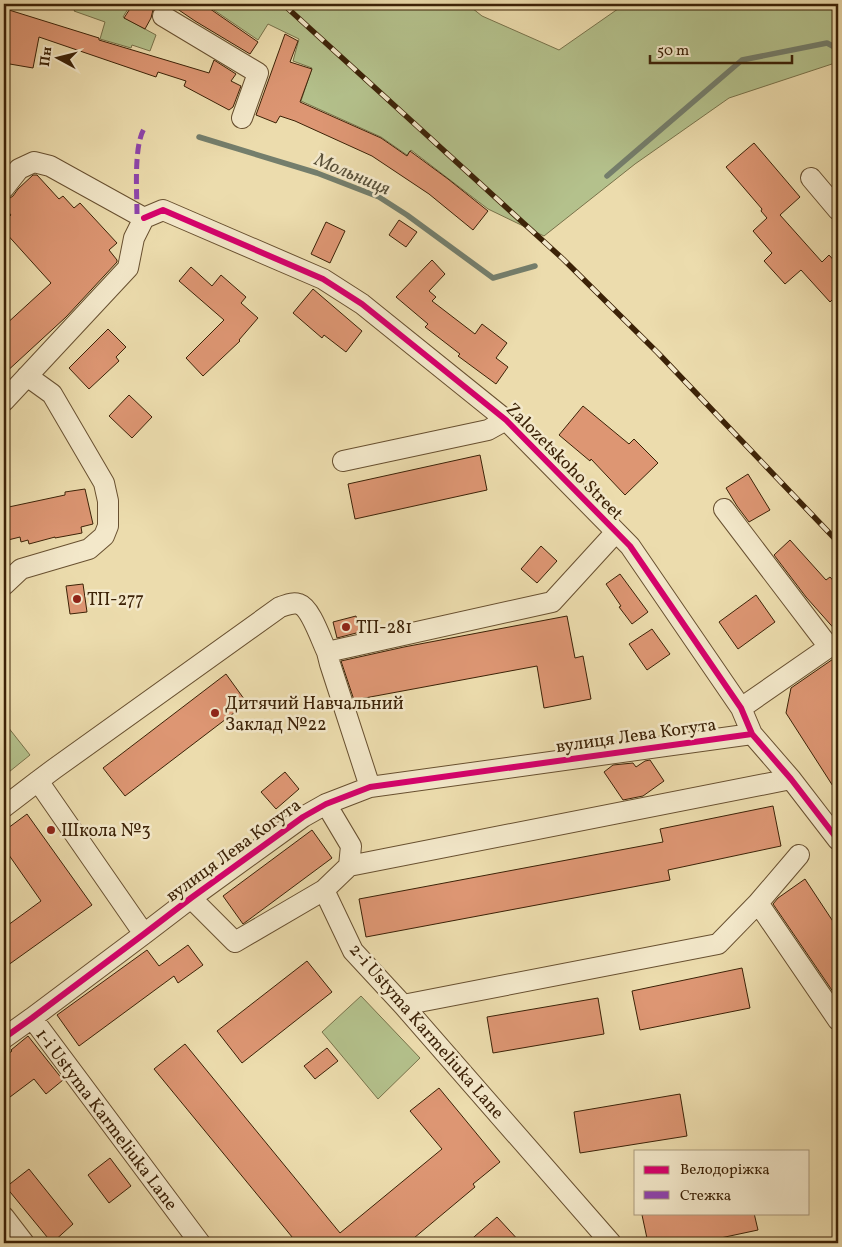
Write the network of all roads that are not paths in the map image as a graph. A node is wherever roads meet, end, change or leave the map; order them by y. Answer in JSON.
{"nodes":[{"id":1,"x":164,"y":16,"type":"dead end"},
{"id":2,"x":242,"y":118,"type":"dead end"},
{"id":3,"x":811,"y":178,"type":"dead end"},
{"id":4,"x":4,"y":188,"type":"edge"},
{"id":5,"x":838,"y":210,"type":"edge"},
{"id":6,"x":144,"y":218,"type":"junction"},
{"id":7,"x":28,"y":376,"type":"junction"},
{"id":8,"x":4,"y":401,"type":"edge"},
{"id":9,"x":506,"y":420,"type":"junction"},
{"id":10,"x":343,"y":461,"type":"dead end"},
{"id":11,"x":724,"y":510,"type":"dead end"},
{"id":12,"x":616,"y":532,"type":"junction"},
{"id":13,"x":4,"y":585,"type":"edge"},
{"id":14,"x":327,"y":652,"type":"junction"},
{"id":15,"x":741,"y":708,"type":"junction"},
{"id":16,"x":752,"y":734,"type":"junction"},
{"id":17,"x":791,"y":779,"type":"junction"},
{"id":18,"x":38,"y":781,"type":"junction"},
{"id":19,"x":370,"y":787,"type":"junction"},
{"id":20,"x":326,"y":804,"type":"junction"},
{"id":21,"x":4,"y":807,"type":"edge"},
{"id":22,"x":838,"y":840,"type":"edge"},
{"id":23,"x":799,"y":855,"type":"dead end"},
{"id":24,"x":349,"y":866,"type":"junction"},
{"id":25,"x":324,"y":890,"type":"junction"},
{"id":26,"x":191,"y":898,"type":"junction"},
{"id":27,"x":758,"y":904,"type":"junction"},
{"id":28,"x":144,"y":934,"type":"junction"},
{"id":29,"x":403,"y":1005,"type":"junction"},
{"id":30,"x":32,"y":1018,"type":"junction"},
{"id":31,"x":838,"y":1020,"type":"edge"},
{"id":32,"x":4,"y":1038,"type":"edge"},
{"id":33,"x":4,"y":1217,"type":"edge"},
{"id":34,"x":24,"y":1243,"type":"edge"},
{"id":35,"x":200,"y":1243,"type":"edge"},
{"id":36,"x":610,"y":1243,"type":"edge"}],
"edges":[{"from":1,"to":2,"type":"street"},
{"from":3,"to":5,"type":"street"},
{"from":4,"to":6,"type":"street"},
{"from":6,"to":7,"type":"street"},
{"from":6,"to":9,"type":"street","name":"Zalozetskoho Street"},
{"from":7,"to":8,"type":"street"},
{"from":7,"to":13,"type":"street"},
{"from":9,"to":10,"type":"street"},
{"from":9,"to":12,"type":"street","name":"Zalozetskoho Street"},
{"from":11,"to":15,"type":"street"},
{"from":12,"to":14,"type":"street"},
{"from":12,"to":15,"type":"street","name":"Zalozetskoho Street"},
{"from":14,"to":18,"type":"street"},
{"from":14,"to":19,"type":"street"},
{"from":15,"to":16,"type":"street","name":"Zalozetskoho Street"},
{"from":16,"to":17,"type":"street","name":"Zalozetskoho Street"},
{"from":16,"to":19,"type":"street","name":"вулиця Лева Когута"},
{"from":17,"to":22,"type":"street","name":"Zalozetskoho Street"},
{"from":17,"to":24,"type":"street"},
{"from":18,"to":21,"type":"street"},
{"from":18,"to":28,"type":"street"},
{"from":19,"to":20,"type":"street","name":"вулиця Лева Когута"},
{"from":20,"to":24,"type":"street"},
{"from":20,"to":26,"type":"street","name":"вулиця Лева Когута"},
{"from":23,"to":27,"type":"street"},
{"from":24,"to":25,"type":"street"},
{"from":25,"to":26,"type":"street"},
{"from":25,"to":29,"type":"street","name":"2-i Ustyma Karmeliuka Lane"},
{"from":26,"to":28,"type":"street","name":"вулиця Лева Когута"},
{"from":27,"to":29,"type":"street"},
{"from":27,"to":31,"type":"street"},
{"from":28,"to":30,"type":"street","name":"вулиця Лева Когута"},
{"from":29,"to":36,"type":"street","name":"2-i Ustyma Karmeliuka Lane"},
{"from":30,"to":32,"type":"street","name":"вулиця Лева Когута"},
{"from":30,"to":35,"type":"street","name":"1-i Ustyma Karmeliuka Lane"},
{"from":33,"to":34,"type":"street"}]}
